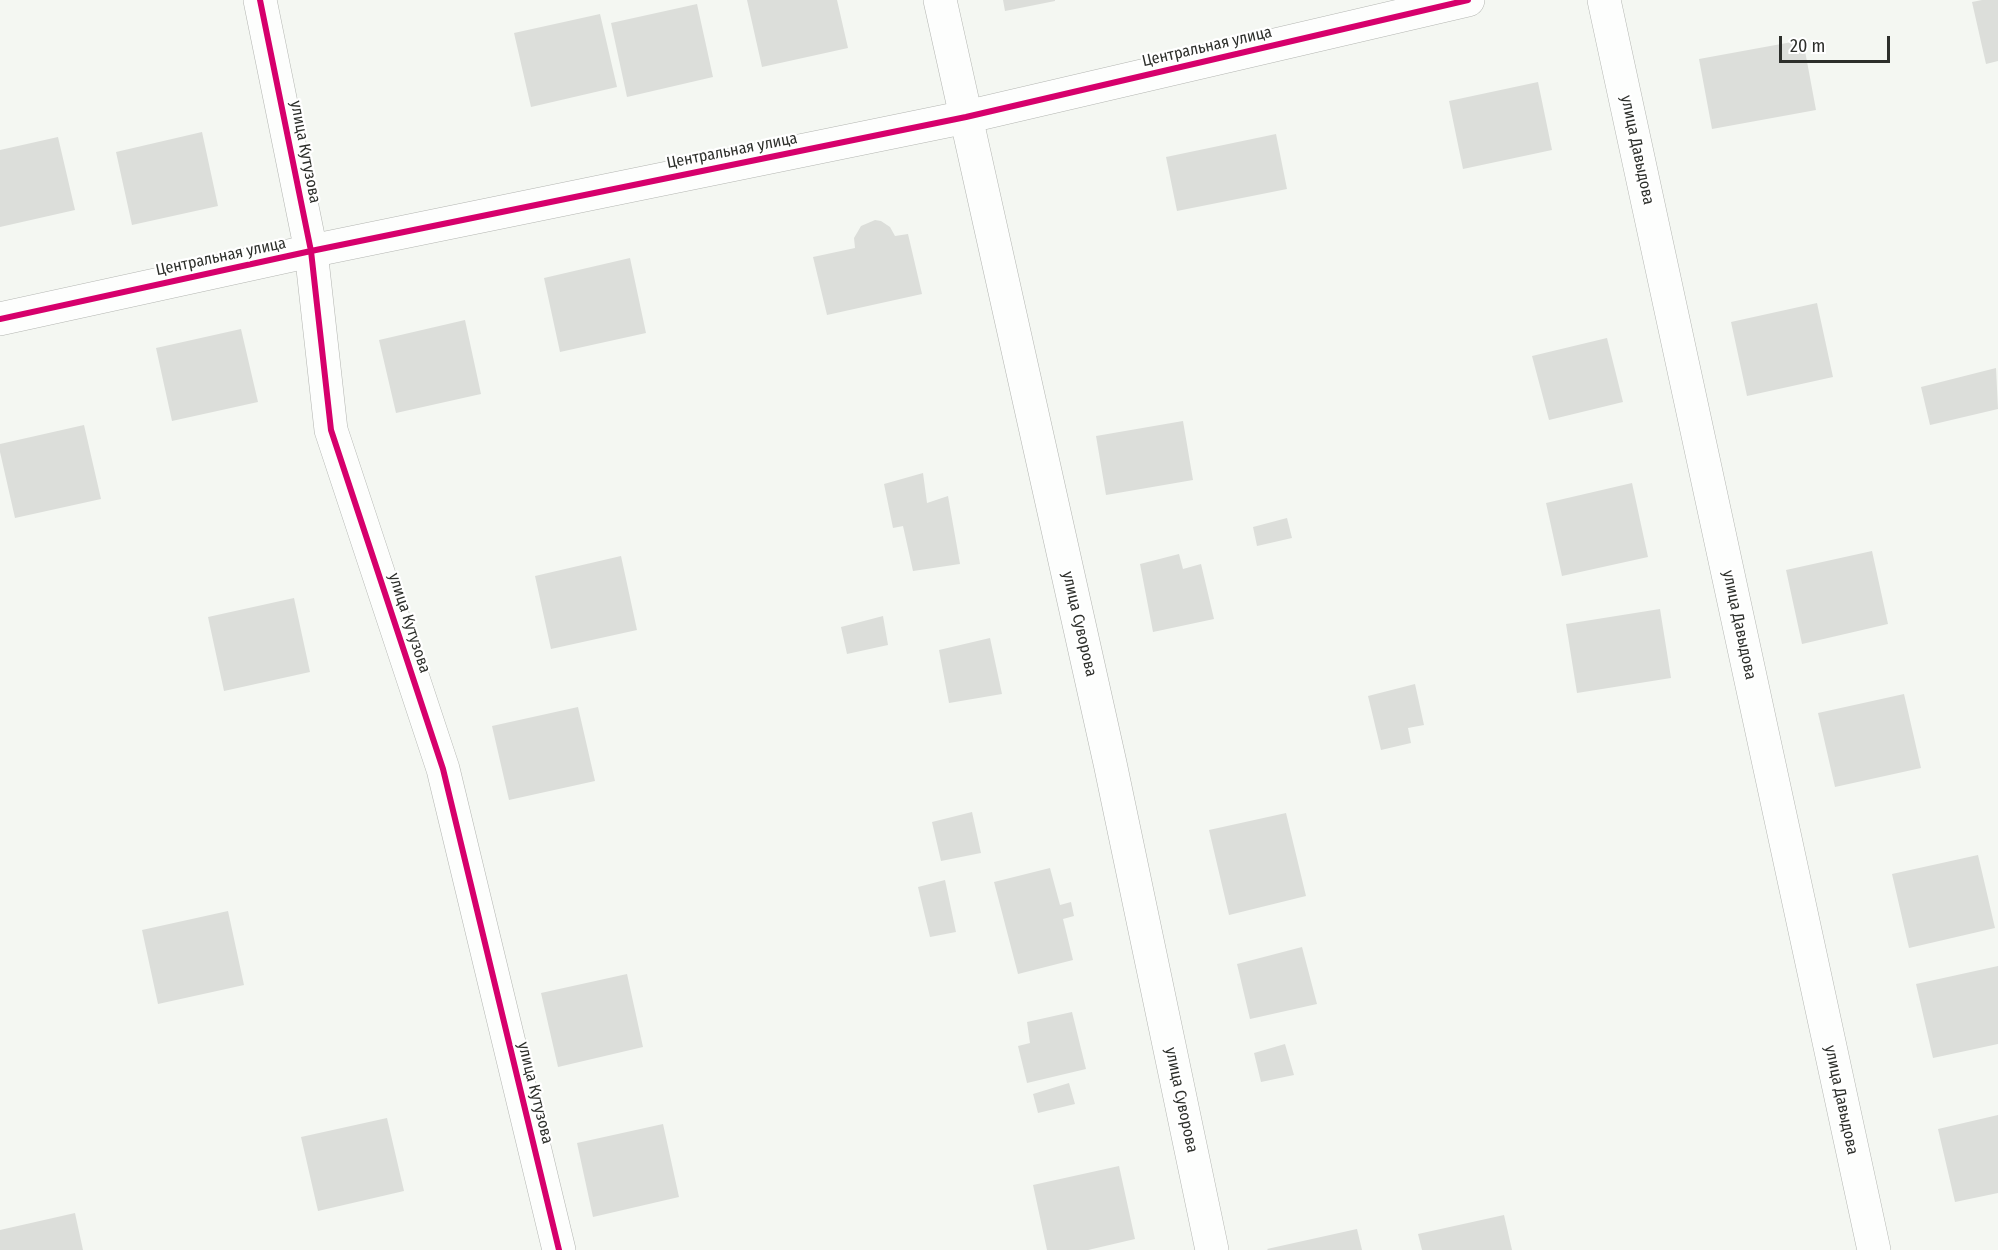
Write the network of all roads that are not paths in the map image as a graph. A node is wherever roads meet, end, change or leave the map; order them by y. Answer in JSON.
{"nodes":[{"id":1,"x":260,"y":0,"type":"edge"},
{"id":2,"x":940,"y":0,"type":"edge"},
{"id":3,"x":1467,"y":0,"type":"edge"},
{"id":4,"x":1605,"y":0,"type":"edge"},
{"id":5,"x":966,"y":117,"type":"junction"},
{"id":6,"x":311,"y":250,"type":"junction"},
{"id":7,"x":0,"y":319,"type":"edge"},
{"id":8,"x":559,"y":1250,"type":"edge"},
{"id":9,"x":1212,"y":1250,"type":"edge"},
{"id":10,"x":1874,"y":1250,"type":"edge"}],
"edges":[{"from":1,"to":6,"type":"street","name":"улица Кутузова"},
{"from":2,"to":5,"type":"street","name":"улица Суворова"},
{"from":3,"to":5,"type":"street","name":"Центральная улица"},
{"from":4,"to":10,"type":"street","name":"улица Давыдова"},
{"from":5,"to":6,"type":"street","name":"Центральная улица"},
{"from":5,"to":9,"type":"street","name":"улица Суворова"},
{"from":6,"to":7,"type":"street","name":"Центральная улица"},
{"from":6,"to":8,"type":"street","name":"улица Кутузова"}]}
